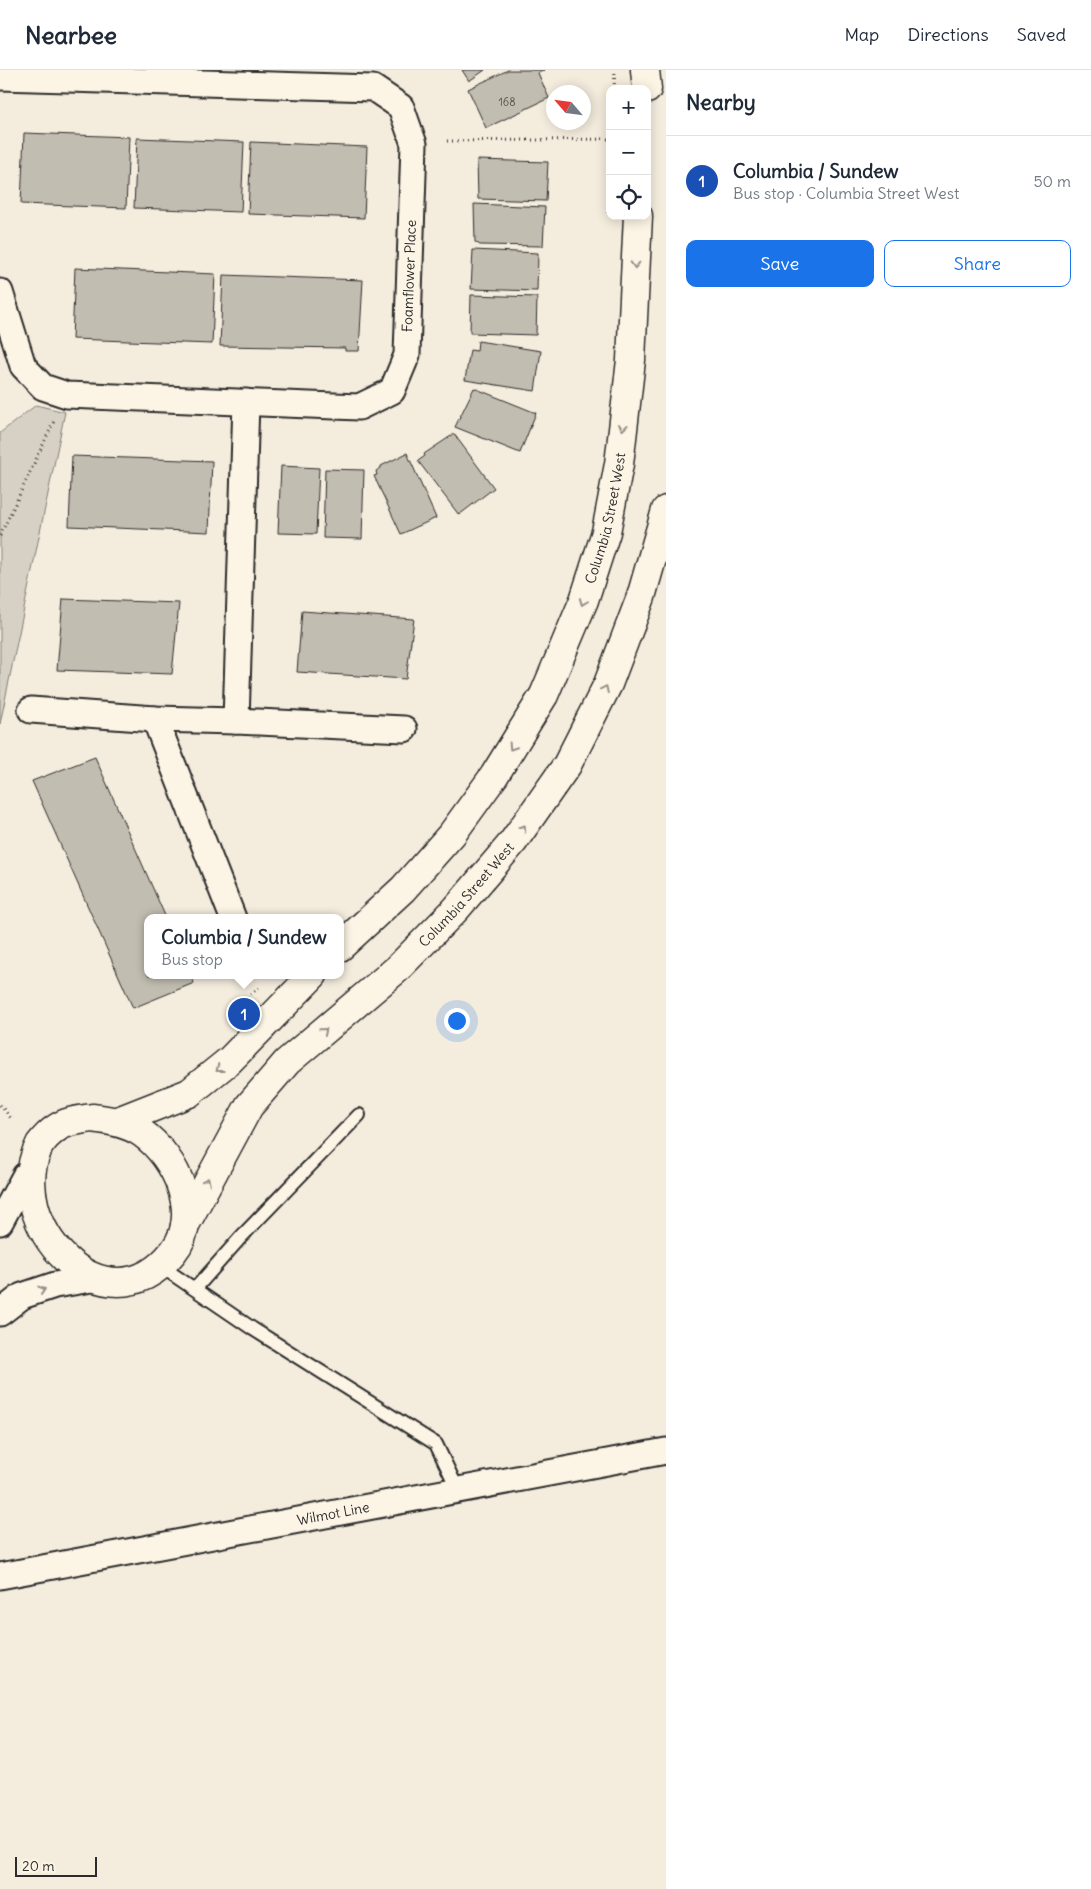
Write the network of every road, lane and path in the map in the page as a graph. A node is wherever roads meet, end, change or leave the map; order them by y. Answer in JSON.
{"nodes":[{"id":1,"x":614,"y":70,"type":"edge"},
{"id":2,"x":645,"y":70,"type":"edge"},
{"id":3,"x":0,"y":77,"type":"edge"},
{"id":4,"x":614,"y":85,"type":"edge"},
{"id":5,"x":647,"y":85,"type":"edge"},
{"id":6,"x":606,"y":139,"type":"edge"},
{"id":7,"x":447,"y":141,"type":"dead end"},
{"id":8,"x":638,"y":220,"type":"edge"},
{"id":9,"x":0,"y":292,"type":"edge"},
{"id":10,"x":67,"y":395,"type":"junction"},
{"id":11,"x":246,"y":402,"type":"junction"},
{"id":12,"x":666,"y":510,"type":"edge"},
{"id":13,"x":0,"y":536,"type":"edge"},
{"id":14,"x":31,"y":710,"type":"dead end"},
{"id":15,"x":155,"y":718,"type":"junction"},
{"id":16,"x":236,"y":721,"type":"junction"},
{"id":17,"x":404,"y":729,"type":"dead end"},
{"id":18,"x":230,"y":914,"type":"edge"},
{"id":19,"x":344,"y":943,"type":"edge"},
{"id":20,"x":309,"y":979,"type":"edge"},
{"id":21,"x":0,"y":1105,"type":"edge"},
{"id":22,"x":359,"y":1115,"type":"dead end"},
{"id":23,"x":11,"y":1118,"type":"dead end"},
{"id":24,"x":118,"y":1122,"type":"junction"},
{"id":25,"x":25,"y":1176,"type":"junction"},
{"id":26,"x":0,"y":1222,"type":"edge"},
{"id":27,"x":185,"y":1225,"type":"junction"},
{"id":28,"x":162,"y":1266,"type":"junction"},
{"id":29,"x":92,"y":1280,"type":"junction"},
{"id":30,"x":195,"y":1289,"type":"junction"},
{"id":31,"x":0,"y":1313,"type":"edge"},
{"id":32,"x":666,"y":1451,"type":"edge"},
{"id":33,"x":458,"y":1490,"type":"junction"},
{"id":34,"x":0,"y":1576,"type":"edge"}],
"edges":[{"from":1,"to":4,"type":"path"},
{"from":2,"to":5,"type":"main road"},
{"from":3,"to":11,"type":"street","name":"Foamflower Place"},
{"from":6,"to":7,"type":"path"},
{"from":8,"to":19,"type":"main road","name":"Columbia Street West","one_way":true},
{"from":9,"to":10,"type":"street","name":"Foamflower Place"},
{"from":10,"to":11,"type":"street","name":"Foamflower Place"},
{"from":10,"to":13,"type":"path"},
{"from":11,"to":16,"type":"street"},
{"from":27,"to":12,"type":"main road","name":"Columbia Street West","one_way":true},
{"from":14,"to":15,"type":"street"},
{"from":15,"to":16,"type":"street"},
{"from":15,"to":18,"type":"street"},
{"from":16,"to":17,"type":"street"},
{"from":20,"to":24,"type":"main road","one_way":true},
{"from":21,"to":23,"type":"path"},
{"from":22,"to":30,"type":"lane"},
{"from":24,"to":25,"type":"main road"},
{"from":24,"to":27,"type":"main road"},
{"from":25,"to":26,"type":"street"},
{"from":25,"to":29,"type":"main road"},
{"from":27,"to":28,"type":"main road"},
{"from":28,"to":29,"type":"main road"},
{"from":28,"to":30,"type":"lane"},
{"from":31,"to":29,"type":"street","one_way":true},
{"from":30,"to":33,"type":"lane"},
{"from":32,"to":33,"type":"street","name":"Wilmot Line"},
{"from":33,"to":34,"type":"street","name":"Wilmot Line"}]}
